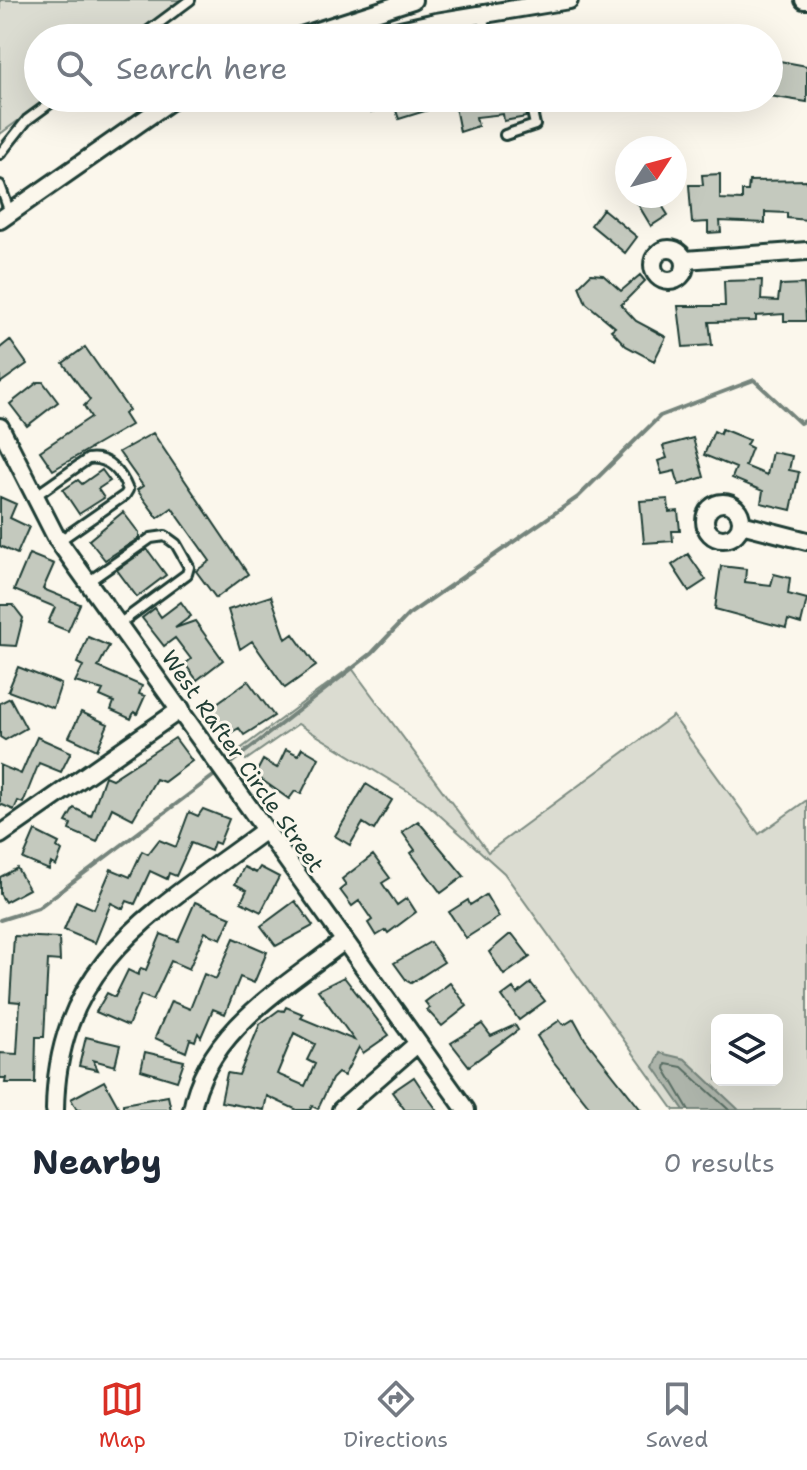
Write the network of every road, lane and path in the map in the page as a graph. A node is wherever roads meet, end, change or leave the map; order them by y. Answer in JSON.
{"nodes":[{"id":1,"x":190,"y":0,"type":"edge"},
{"id":2,"x":413,"y":0,"type":"edge"},
{"id":3,"x":569,"y":0,"type":"edge"},
{"id":4,"x":520,"y":4,"type":"edge"},
{"id":5,"x":474,"y":15,"type":"junction"},
{"id":6,"x":158,"y":24,"type":"edge"},
{"id":7,"x":338,"y":24,"type":"edge"},
{"id":8,"x":452,"y":24,"type":"edge"},
{"id":9,"x":472,"y":24,"type":"edge"},
{"id":10,"x":479,"y":24,"type":"edge"},
{"id":11,"x":38,"y":112,"type":"edge"},
{"id":12,"x":155,"y":112,"type":"edge"},
{"id":13,"x":532,"y":112,"type":"edge"},
{"id":14,"x":505,"y":135,"type":"dead end"},
{"id":15,"x":0,"y":154,"type":"edge"},
{"id":16,"x":0,"y":185,"type":"edge"},
{"id":17,"x":5,"y":217,"type":"edge"},
{"id":18,"x":807,"y":251,"type":"edge"},
{"id":19,"x":685,"y":260,"type":"dead end"},
{"id":20,"x":0,"y":427,"type":"edge"},
{"id":21,"x":35,"y":496,"type":"junction"},
{"id":22,"x":741,"y":524,"type":"dead end"},
{"id":23,"x":59,"y":541,"type":"junction"},
{"id":24,"x":807,"y":541,"type":"edge"},
{"id":25,"x":88,"y":582,"type":"junction"},
{"id":26,"x":119,"y":624,"type":"junction"},
{"id":27,"x":181,"y":709,"type":"junction"},
{"id":28,"x":265,"y":830,"type":"junction"},
{"id":29,"x":0,"y":835,"type":"edge"},
{"id":30,"x":344,"y":941,"type":"junction"},
{"id":31,"x":418,"y":1043,"type":"junction"},
{"id":32,"x":55,"y":1110,"type":"edge"},
{"id":33,"x":192,"y":1110,"type":"edge"},
{"id":34,"x":341,"y":1110,"type":"edge"},
{"id":35,"x":466,"y":1110,"type":"edge"}],
"edges":[{"from":1,"to":6,"type":"lane"},
{"from":2,"to":7,"type":"street"},
{"from":3,"to":4,"type":"street"},
{"from":4,"to":5,"type":"street"},
{"from":5,"to":8,"type":"street"},
{"from":5,"to":9,"type":"lane"},
{"from":5,"to":10,"type":"lane"},
{"from":11,"to":15,"type":"lane"},
{"from":12,"to":17,"type":"street"},
{"from":13,"to":14,"type":"lane"},
{"from":16,"to":17,"type":"lane"},
{"from":18,"to":19,"type":"street"},
{"from":20,"to":21,"type":"street","name":"West Rafter Circle Street"},
{"from":21,"to":23,"type":"street","name":"West Rafter Circle Street"},
{"from":21,"to":23,"type":"lane"},
{"from":22,"to":24,"type":"street"},
{"from":23,"to":25,"type":"street","name":"West Rafter Circle Street"},
{"from":25,"to":26,"type":"street","name":"West Rafter Circle Street"},
{"from":25,"to":26,"type":"lane"},
{"from":26,"to":27,"type":"street","name":"West Rafter Circle Street"},
{"from":27,"to":28,"type":"street","name":"West Rafter Circle Street"},
{"from":27,"to":29,"type":"street"},
{"from":28,"to":30,"type":"street","name":"West Rafter Circle Street"},
{"from":28,"to":32,"type":"street"},
{"from":30,"to":31,"type":"street","name":"West Rafter Circle Street"},
{"from":30,"to":33,"type":"street"},
{"from":31,"to":34,"type":"street"},
{"from":31,"to":35,"type":"street","name":"West Rafter Circle Street"}]}
